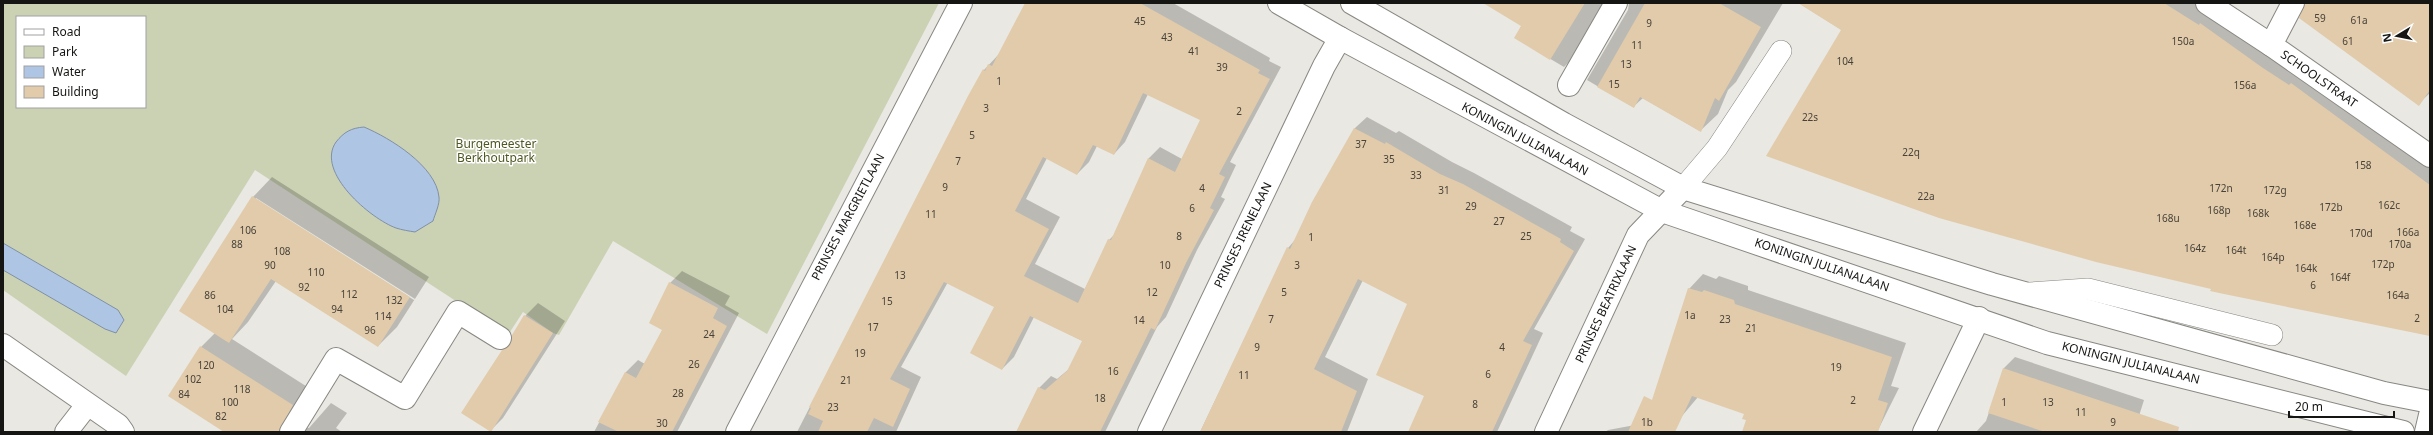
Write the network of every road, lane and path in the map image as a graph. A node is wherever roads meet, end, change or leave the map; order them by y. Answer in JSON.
{"nodes":[{"id":1,"x":961,"y":3,"type":"edge"},
{"id":2,"x":1279,"y":3,"type":"edge"},
{"id":3,"x":1352,"y":3,"type":"edge"},
{"id":4,"x":1616,"y":3,"type":"edge"},
{"id":5,"x":2207,"y":3,"type":"edge"},
{"id":6,"x":2293,"y":3,"type":"edge"},
{"id":7,"x":1340,"y":38,"type":"junction"},
{"id":8,"x":2271,"y":44,"type":"junction"},
{"id":9,"x":1781,"y":51,"type":"dead end"},
{"id":10,"x":1569,"y":85,"type":"dead end"},
{"id":11,"x":2430,"y":156,"type":"edge"},
{"id":12,"x":1683,"y":188,"type":"junction"},
{"id":13,"x":1662,"y":211,"type":"junction"},
{"id":14,"x":2029,"y":294,"type":"junction"},
{"id":15,"x":1979,"y":318,"type":"junction"},
{"id":16,"x":2272,"y":335,"type":"dead end"},
{"id":17,"x":500,"y":338,"type":"dead end"},
{"id":18,"x":3,"y":345,"type":"edge"},
{"id":19,"x":2384,"y":393,"type":"junction"},
{"id":20,"x":2430,"y":402,"type":"edge"},
{"id":21,"x":87,"y":405,"type":"junction"},
{"id":22,"x":2430,"y":415,"type":"edge"},
{"id":23,"x":2373,"y":429,"type":"edge"},
{"id":24,"x":66,"y":432,"type":"edge"},
{"id":25,"x":122,"y":432,"type":"edge"},
{"id":26,"x":291,"y":432,"type":"edge"},
{"id":27,"x":736,"y":432,"type":"edge"},
{"id":28,"x":1149,"y":432,"type":"edge"},
{"id":29,"x":1546,"y":432,"type":"edge"},
{"id":30,"x":1924,"y":432,"type":"edge"},
{"id":31,"x":2403,"y":432,"type":"edge"},
{"id":32,"x":2426,"y":432,"type":"edge"}],
"edges":[{"from":1,"to":27,"type":"main road","name":"PRINSES MARGRIETLAAN"},
{"from":2,"to":7,"type":"main road","name":"KONINGIN JULIANALAAN"},
{"from":3,"to":12,"type":"main road"},
{"from":4,"to":10,"type":"main road"},
{"from":5,"to":8,"type":"main road","name":"SCHOOLSTRAAT"},
{"from":6,"to":8,"type":"main road"},
{"from":7,"to":13,"type":"main road","name":"KONINGIN JULIANALAAN"},
{"from":7,"to":28,"type":"main road","name":"PRINSES IRENELAAN"},
{"from":8,"to":11,"type":"main road","name":"SCHOOLSTRAAT"},
{"from":9,"to":12,"type":"lane"},
{"from":12,"to":13,"type":"main road","name":"PRINSES BEATRIXLAAN"},
{"from":12,"to":14,"type":"main road"},
{"from":13,"to":15,"type":"main road","name":"KONINGIN JULIANALAAN"},
{"from":13,"to":29,"type":"main road","name":"PRINSES BEATRIXLAAN"},
{"from":14,"to":16,"type":"lane"},
{"from":14,"to":19,"type":"main road"},
{"from":15,"to":23,"type":"main road","name":"KONINGIN JULIANALAAN"},
{"from":15,"to":30,"type":"main road"},
{"from":17,"to":26,"type":"main road"},
{"from":18,"to":21,"type":"main road"},
{"from":19,"to":20,"type":"main road"},
{"from":19,"to":23,"type":"main road"},
{"from":21,"to":24,"type":"main road"},
{"from":21,"to":25,"type":"main road"},
{"from":22,"to":32,"type":"main road"},
{"from":23,"to":31,"type":"main road","name":"KONINGIN JULIANALAAN"}]}
